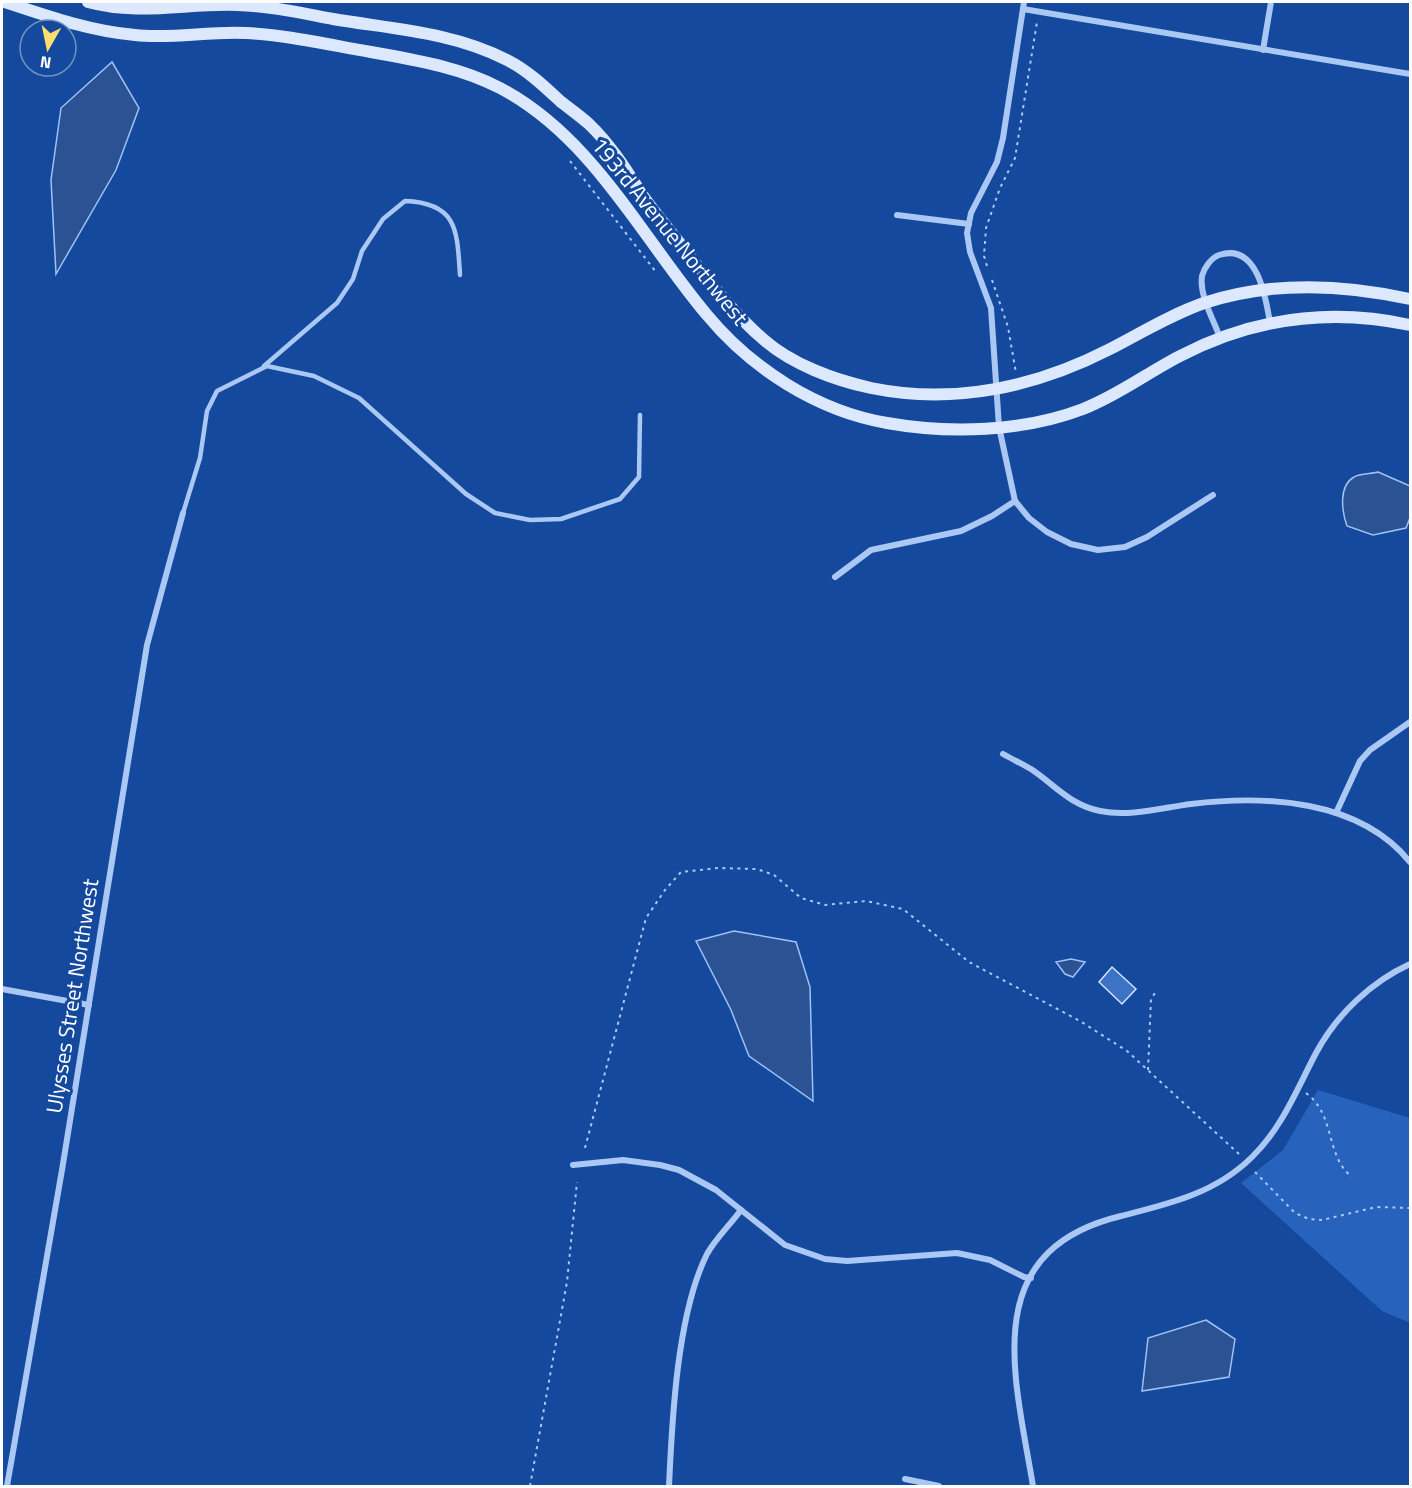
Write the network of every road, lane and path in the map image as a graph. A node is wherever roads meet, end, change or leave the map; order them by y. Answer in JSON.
{"nodes":[{"id":1,"x":5,"y":2,"type":"edge"},
{"id":2,"x":88,"y":2,"type":"edge"},
{"id":3,"x":1271,"y":2,"type":"edge"},
{"id":4,"x":1024,"y":5,"type":"edge"},
{"id":5,"x":1039,"y":12,"type":"junction"},
{"id":6,"x":1263,"y":50,"type":"junction"},
{"id":7,"x":1410,"y":74,"type":"edge"},
{"id":8,"x":566,"y":157,"type":"dead end"},
{"id":9,"x":897,"y":215,"type":"dead end"},
{"id":10,"x":969,"y":224,"type":"junction"},
{"id":11,"x":988,"y":269,"type":"dead end"},
{"id":12,"x":460,"y":275,"type":"dead end"},
{"id":13,"x":660,"y":277,"type":"dead end"},
{"id":14,"x":991,"y":277,"type":"dead end"},
{"id":15,"x":1264,"y":290,"type":"junction"},
{"id":16,"x":1410,"y":299,"type":"edge"},
{"id":17,"x":1207,"y":302,"type":"junction"},
{"id":18,"x":1270,"y":323,"type":"junction"},
{"id":19,"x":1410,"y":325,"type":"edge"},
{"id":20,"x":1220,"y":338,"type":"junction"},
{"id":21,"x":260,"y":369,"type":"junction"},
{"id":22,"x":1017,"y":378,"type":"dead end"},
{"id":23,"x":997,"y":389,"type":"junction"},
{"id":24,"x":640,"y":415,"type":"dead end"},
{"id":25,"x":999,"y":427,"type":"junction"},
{"id":26,"x":1213,"y":495,"type":"dead end"},
{"id":27,"x":1015,"y":501,"type":"junction"},
{"id":28,"x":183,"y":513,"type":"joint"},
{"id":29,"x":836,"y":577,"type":"dead end"},
{"id":30,"x":1410,"y":722,"type":"edge"},
{"id":31,"x":1003,"y":754,"type":"dead end"},
{"id":32,"x":1336,"y":813,"type":"junction"},
{"id":33,"x":1410,"y":862,"type":"edge"},
{"id":34,"x":1410,"y":963,"type":"edge"},
{"id":35,"x":2,"y":989,"type":"edge"},
{"id":36,"x":1157,"y":990,"type":"dead end"},
{"id":37,"x":89,"y":1005,"type":"junction"},
{"id":38,"x":1148,"y":1070,"type":"junction"},
{"id":39,"x":1299,"y":1088,"type":"junction"},
{"id":40,"x":585,"y":1148,"type":"dead end"},
{"id":41,"x":1241,"y":1156,"type":"dead end"},
{"id":42,"x":573,"y":1165,"type":"dead end"},
{"id":43,"x":1255,"y":1172,"type":"dead end"},
{"id":44,"x":1352,"y":1177,"type":"dead end"},
{"id":45,"x":577,"y":1182,"type":"dead end"},
{"id":46,"x":1410,"y":1208,"type":"edge"},
{"id":47,"x":741,"y":1210,"type":"junction"},
{"id":48,"x":1030,"y":1278,"type":"junction"},
{"id":49,"x":905,"y":1479,"type":"dead end"},
{"id":50,"x":7,"y":1486,"type":"edge"},
{"id":51,"x":530,"y":1486,"type":"edge"},
{"id":52,"x":669,"y":1486,"type":"edge"},
{"id":53,"x":939,"y":1486,"type":"edge"},
{"id":54,"x":1033,"y":1486,"type":"edge"}],
"edges":[{"from":1,"to":25,"type":"street","name":"193rd Avenue Northwest"},
{"from":2,"to":23,"type":"street","name":"193rd Avenue Northwest"},
{"from":3,"to":6,"type":"street"},
{"from":4,"to":5,"type":"street"},
{"from":4,"to":10,"type":"street"},
{"from":5,"to":6,"type":"street"},
{"from":5,"to":11,"type":"path"},
{"from":6,"to":7,"type":"street"},
{"from":8,"to":13,"type":"path"},
{"from":9,"to":10,"type":"street"},
{"from":10,"to":23,"type":"street"},
{"from":12,"to":21,"type":"lane"},
{"from":14,"to":22,"type":"path"},
{"from":15,"to":16,"type":"street","name":"193rd Avenue Northwest"},
{"from":15,"to":17,"type":"street","name":"193rd Avenue Northwest"},
{"from":15,"to":17,"type":"street"},
{"from":15,"to":18,"type":"street"},
{"from":17,"to":20,"type":"street"},
{"from":17,"to":23,"type":"street","name":"193rd Avenue Northwest"},
{"from":18,"to":19,"type":"street","name":"193rd Avenue Northwest"},
{"from":18,"to":20,"type":"street","name":"193rd Avenue Northwest"},
{"from":20,"to":25,"type":"street","name":"193rd Avenue Northwest"},
{"from":21,"to":24,"type":"lane"},
{"from":21,"to":28,"type":"lane"},
{"from":23,"to":25,"type":"street"},
{"from":25,"to":27,"type":"street"},
{"from":26,"to":27,"type":"street"},
{"from":27,"to":29,"type":"street"},
{"from":28,"to":37,"type":"street","name":"Ulysses Street Northwest"},
{"from":30,"to":32,"type":"street"},
{"from":31,"to":32,"type":"street"},
{"from":32,"to":33,"type":"street"},
{"from":34,"to":39,"type":"street"},
{"from":35,"to":37,"type":"street"},
{"from":36,"to":38,"type":"path"},
{"from":37,"to":50,"type":"street","name":"Ulysses Street Northwest"},
{"from":38,"to":40,"type":"path"},
{"from":38,"to":41,"type":"path"},
{"from":39,"to":44,"type":"path"},
{"from":39,"to":48,"type":"street"},
{"from":42,"to":47,"type":"street"},
{"from":43,"to":46,"type":"path"},
{"from":45,"to":51,"type":"path"},
{"from":47,"to":48,"type":"street"},
{"from":47,"to":52,"type":"street"},
{"from":48,"to":54,"type":"street"},
{"from":49,"to":53,"type":"street"}]}
